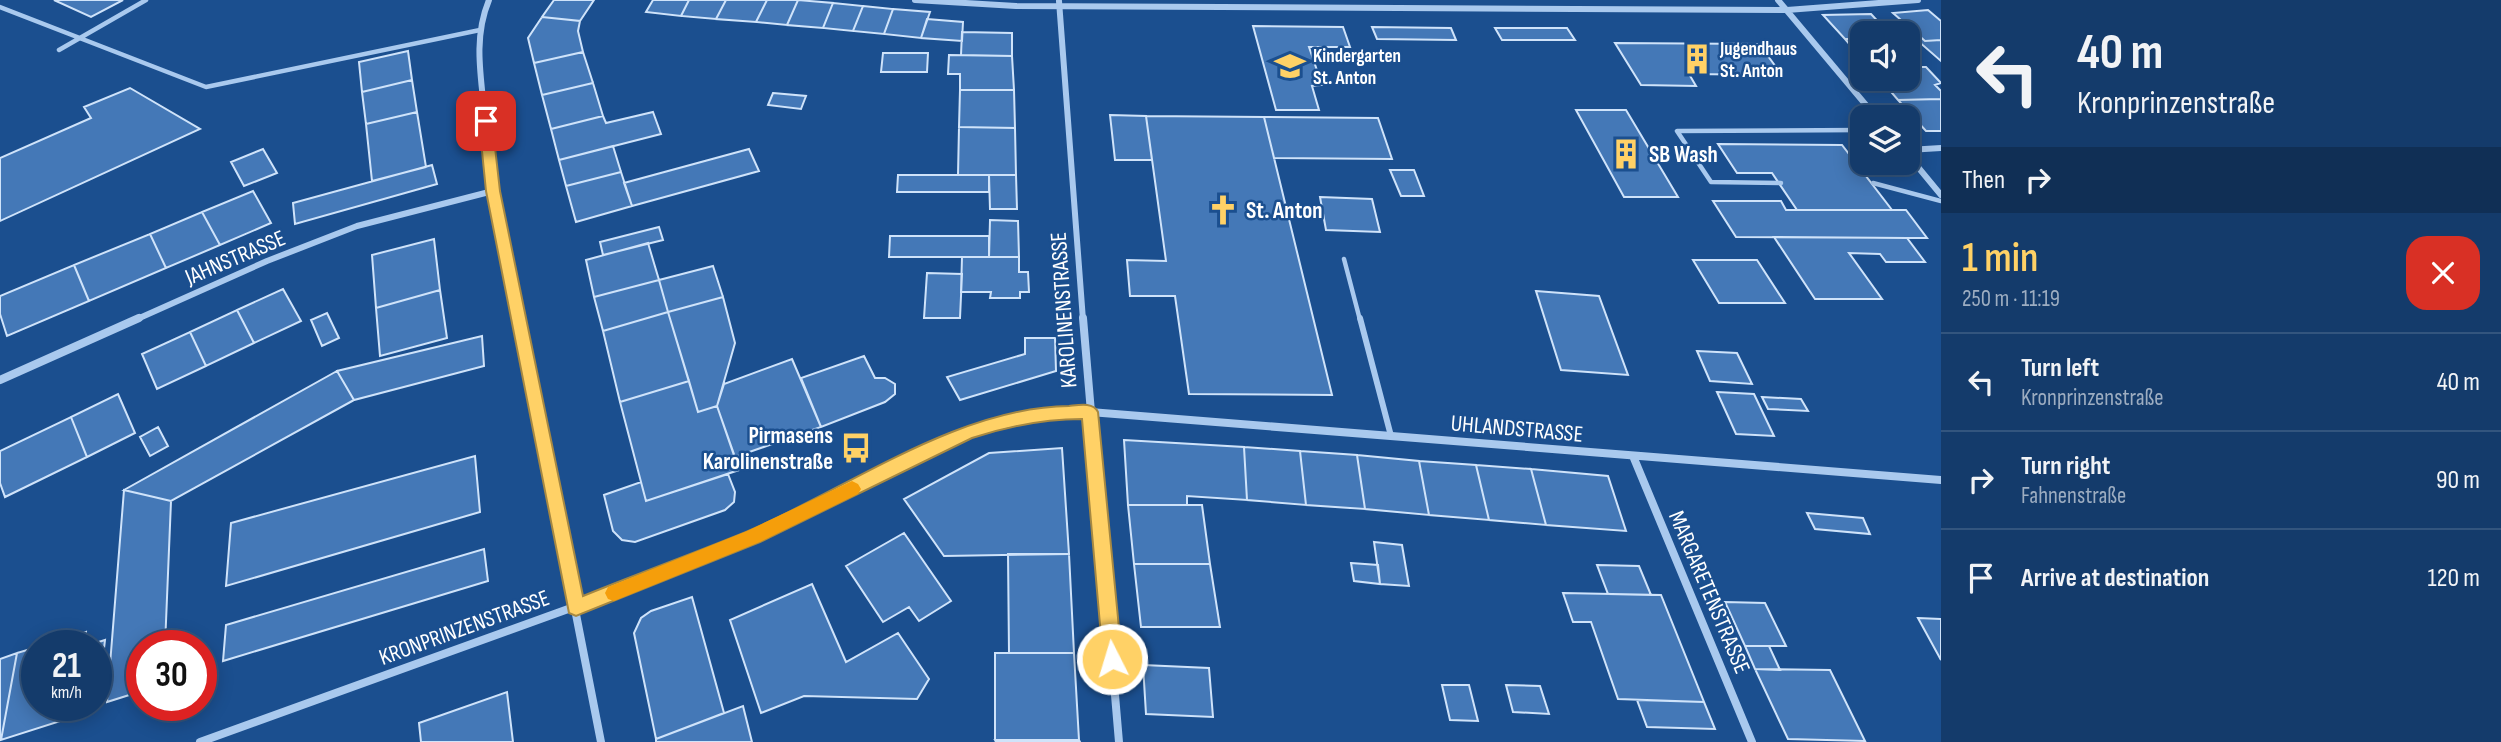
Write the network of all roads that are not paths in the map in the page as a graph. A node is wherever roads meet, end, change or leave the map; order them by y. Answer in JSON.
{"nodes":[{"id":1,"x":146,"y":0,"type":"edge"},
{"id":2,"x":489,"y":0,"type":"edge"},
{"id":3,"x":915,"y":0,"type":"edge"},
{"id":4,"x":1421,"y":0,"type":"edge"},
{"id":5,"x":1778,"y":0,"type":"edge"},
{"id":6,"x":1918,"y":0,"type":"edge"},
{"id":7,"x":1059,"y":2,"type":"edge"},
{"id":8,"x":0,"y":7,"type":"edge"},
{"id":9,"x":1425,"y":9,"type":"junction"},
{"id":10,"x":1787,"y":10,"type":"junction"},
{"id":11,"x":480,"y":30,"type":"junction"},
{"id":12,"x":79,"y":40,"type":"junction"},
{"id":13,"x":60,"y":50,"type":"dead end"},
{"id":14,"x":1866,"y":105,"type":"edge"},
{"id":15,"x":1850,"y":131,"type":"edge"},
{"id":16,"x":1941,"y":148,"type":"edge"},
{"id":17,"x":1920,"y":151,"type":"edge"},
{"id":18,"x":1920,"y":168,"type":"edge"},
{"id":19,"x":1782,"y":183,"type":"dead end"},
{"id":20,"x":1873,"y":183,"type":"dead end"},
{"id":21,"x":493,"y":191,"type":"junction"},
{"id":22,"x":1941,"y":195,"type":"edge"},
{"id":23,"x":1941,"y":201,"type":"edge"},
{"id":24,"x":1344,"y":259,"type":"dead end"},
{"id":25,"x":0,"y":380,"type":"edge"},
{"id":26,"x":1090,"y":412,"type":"junction"},
{"id":27,"x":1391,"y":436,"type":"junction"},
{"id":28,"x":1633,"y":457,"type":"junction"},
{"id":29,"x":1941,"y":480,"type":"edge"},
{"id":30,"x":576,"y":607,"type":"junction"},
{"id":31,"x":200,"y":742,"type":"edge"},
{"id":32,"x":601,"y":742,"type":"edge"},
{"id":33,"x":1119,"y":742,"type":"edge"},
{"id":34,"x":1752,"y":742,"type":"edge"}],
"edges":[{"from":1,"to":12,"type":"lane"},
{"from":2,"to":11,"type":"street"},
{"from":3,"to":7,"type":"street"},
{"from":4,"to":9,"type":"street"},
{"from":5,"to":10,"type":"street"},
{"from":6,"to":10,"type":"street"},
{"from":7,"to":9,"type":"street"},
{"from":7,"to":26,"type":"street","name":"KAROLINENSTRASSE"},
{"from":8,"to":12,"type":"lane"},
{"from":9,"to":10,"type":"street"},
{"from":10,"to":14,"type":"street"},
{"from":11,"to":12,"type":"lane"},
{"from":11,"to":21,"type":"street"},
{"from":12,"to":13,"type":"lane"},
{"from":15,"to":19,"type":"lane"},
{"from":16,"to":17,"type":"street"},
{"from":18,"to":22,"type":"street"},
{"from":20,"to":23,"type":"lane"},
{"from":21,"to":25,"type":"street","name":"JAHNSTRASSE"},
{"from":21,"to":30,"type":"street"},
{"from":24,"to":27,"type":"lane"},
{"from":26,"to":27,"type":"street","name":"UHLANDSTRASSE"},
{"from":26,"to":30,"type":"street","name":"KRONPRINZENSTRASSE"},
{"from":26,"to":33,"type":"street","name":"KAROLINENSTRASSE"},
{"from":27,"to":28,"type":"street","name":"UHLANDSTRASSE"},
{"from":28,"to":29,"type":"street","name":"UHLANDSTRASSE"},
{"from":28,"to":34,"type":"street","name":"MARGARETENSTRASSE"},
{"from":30,"to":31,"type":"street","name":"KRONPRINZENSTRASSE"},
{"from":30,"to":32,"type":"street"}]}
